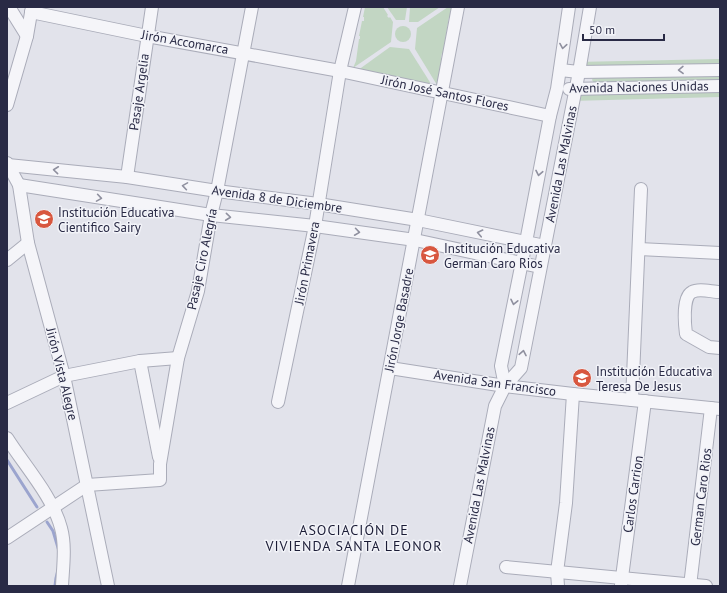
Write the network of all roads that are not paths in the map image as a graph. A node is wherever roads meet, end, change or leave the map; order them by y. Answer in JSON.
{"nodes":[{"id":1,"x":9,"y":7,"type":"edge"},
{"id":2,"x":152,"y":7,"type":"edge"},
{"id":3,"x":252,"y":7,"type":"edge"},
{"id":4,"x":355,"y":7,"type":"edge"},
{"id":5,"x":458,"y":7,"type":"edge"},
{"id":6,"x":569,"y":7,"type":"edge"},
{"id":7,"x":590,"y":7,"type":"edge"},
{"id":8,"x":31,"y":9,"type":"edge"},
{"id":9,"x":26,"y":36,"type":"junction"},
{"id":10,"x":147,"y":36,"type":"junction"},
{"id":11,"x":244,"y":53,"type":"junction"},
{"id":12,"x":560,"y":70,"type":"junction"},
{"id":13,"x":720,"y":70,"type":"edge"},
{"id":14,"x":340,"y":71,"type":"junction"},
{"id":15,"x":579,"y":72,"type":"junction"},
{"id":16,"x":720,"y":86,"type":"edge"},
{"id":17,"x":576,"y":88,"type":"junction"},
{"id":18,"x":557,"y":89,"type":"junction"},
{"id":19,"x":441,"y":92,"type":"junction"},
{"id":20,"x":7,"y":105,"type":"edge"},
{"id":21,"x":550,"y":116,"type":"junction"},
{"id":22,"x":8,"y":164,"type":"edge"},
{"id":23,"x":127,"y":177,"type":"junction"},
{"id":24,"x":19,"y":185,"type":"junction"},
{"id":25,"x":641,"y":189,"type":"dead end"},
{"id":26,"x":217,"y":191,"type":"junction"},
{"id":27,"x":318,"y":204,"type":"junction"},
{"id":28,"x":211,"y":215,"type":"junction"},
{"id":29,"x":418,"y":220,"type":"junction"},
{"id":30,"x":315,"y":226,"type":"junction"},
{"id":31,"x":415,"y":240,"type":"junction"},
{"id":32,"x":526,"y":242,"type":"junction"},
{"id":33,"x":28,"y":244,"type":"junction"},
{"id":34,"x":545,"y":246,"type":"junction"},
{"id":35,"x":639,"y":249,"type":"junction"},
{"id":36,"x":720,"y":253,"type":"edge"},
{"id":37,"x":7,"y":260,"type":"edge"},
{"id":38,"x":522,"y":263,"type":"junction"},
{"id":39,"x":540,"y":267,"type":"junction"},
{"id":40,"x":720,"y":292,"type":"edge"},
{"id":41,"x":720,"y":348,"type":"edge"},
{"id":42,"x":178,"y":358,"type":"junction"},
{"id":43,"x":140,"y":361,"type":"junction"},
{"id":44,"x":390,"y":368,"type":"junction"},
{"id":45,"x":64,"y":376,"type":"junction"},
{"id":46,"x":505,"y":386,"type":"junction"},
{"id":47,"x":573,"y":394,"type":"junction"},
{"id":48,"x":632,"y":400,"type":"junction"},
{"id":49,"x":645,"y":401,"type":"junction"},
{"id":50,"x":278,"y":402,"type":"dead end"},
{"id":51,"x":7,"y":403,"type":"edge"},
{"id":52,"x":716,"y":408,"type":"edge"},
{"id":53,"x":7,"y":438,"type":"edge"},
{"id":54,"x":160,"y":464,"type":"junction"},
{"id":55,"x":87,"y":485,"type":"junction"},
{"id":56,"x":53,"y":507,"type":"junction"},
{"id":57,"x":7,"y":538,"type":"edge"},
{"id":58,"x":506,"y":567,"type":"dead end"},
{"id":59,"x":558,"y":572,"type":"junction"},
{"id":60,"x":621,"y":582,"type":"edge"},
{"id":61,"x":690,"y":585,"type":"edge"},
{"id":62,"x":62,"y":586,"type":"edge"},
{"id":63,"x":108,"y":586,"type":"edge"},
{"id":64,"x":348,"y":586,"type":"edge"},
{"id":65,"x":460,"y":586,"type":"edge"},
{"id":66,"x":558,"y":586,"type":"edge"},
{"id":67,"x":706,"y":586,"type":"edge"}],
"edges":[{"from":1,"to":9,"type":"street"},
{"from":2,"to":10,"type":"street","name":"Pasaje Argelia"},
{"from":3,"to":11,"type":"street","name":"Pasaje Ciro Alegría"},
{"from":4,"to":14,"type":"street","name":"Jirón Primavera"},
{"from":5,"to":19,"type":"street","name":"Jirón Jorge Basadre"},
{"from":6,"to":12,"type":"street","name":"Avenida Las Malvinas","one_way":true},
{"from":7,"to":15,"type":"street","name":"Avenida Las Malvinas"},
{"from":8,"to":9,"type":"street"},
{"from":8,"to":10,"type":"street","name":"Jirón Accomarca"},
{"from":9,"to":20,"type":"street"},
{"from":10,"to":11,"type":"street","name":"Jirón Accomarca"},
{"from":10,"to":23,"type":"street","name":"Pasaje Argelia"},
{"from":11,"to":14,"type":"street","name":"Jirón Accomarca"},
{"from":11,"to":26,"type":"street","name":"Pasaje Ciro Alegría"},
{"from":12,"to":15,"type":"street","name":"Avenida Naciones Unidas"},
{"from":12,"to":18,"type":"street","name":"Avenida Las Malvinas"},
{"from":13,"to":15,"type":"street","name":"Avenida Naciones Unidas","one_way":true},
{"from":14,"to":19,"type":"street","name":"Jirón José Santos Flores"},
{"from":14,"to":27,"type":"street","name":"Jirón Primavera"},
{"from":15,"to":17,"type":"street","name":"Avenida Las Malvinas"},
{"from":16,"to":17,"type":"street","name":"Avenida Naciones Unidas"},
{"from":17,"to":18,"type":"street","name":"Avenida Naciones Unidas"},
{"from":17,"to":34,"type":"street","name":"Avenida Las Malvinas"},
{"from":18,"to":21,"type":"street","name":"Avenida Las Malvinas"},
{"from":19,"to":21,"type":"street","name":"Jirón José Santos Flores"},
{"from":19,"to":29,"type":"street","name":"Jirón Jorge Basadre"},
{"from":21,"to":32,"type":"street","name":"Avenida Las Malvinas","one_way":true},
{"from":23,"to":22,"type":"street","name":"Avenida 8 de Diciembre","one_way":true},
{"from":22,"to":24,"type":"street","name":"Jirón Vista Alegre"},
{"from":26,"to":23,"type":"street","name":"Avenida 8 de Diciembre","one_way":true},
{"from":24,"to":28,"type":"street","name":"Avenida 8 de Diciembre","one_way":true},
{"from":24,"to":33,"type":"street","name":"Jirón Vista Alegre"},
{"from":25,"to":35,"type":"street"},
{"from":26,"to":27,"type":"street","name":"Avenida 8 de Diciembre"},
{"from":26,"to":28,"type":"street","name":"Pasaje Ciro Alegría"},
{"from":27,"to":29,"type":"street","name":"Avenida 8 de Diciembre"},
{"from":27,"to":30,"type":"street","name":"Jirón Primavera"},
{"from":28,"to":30,"type":"street","name":"Avenida 8 de Diciembre","one_way":true},
{"from":28,"to":42,"type":"street","name":"Pasaje Ciro Alegría"},
{"from":29,"to":31,"type":"street","name":"Jirón Jorge Basadre"},
{"from":32,"to":29,"type":"street","name":"Avenida 8 de Diciembre","one_way":true},
{"from":30,"to":31,"type":"street","name":"Avenida 8 de Diciembre","one_way":true},
{"from":30,"to":50,"type":"street","name":"Jirón Primavera"},
{"from":31,"to":38,"type":"street","name":"Avenida 8 de Diciembre"},
{"from":31,"to":44,"type":"street","name":"Jirón Jorge Basadre"},
{"from":32,"to":34,"type":"street","name":"Avenida 8 de Diciembre"},
{"from":32,"to":38,"type":"street","name":"Avenida Las Malvinas"},
{"from":33,"to":37,"type":"street"},
{"from":33,"to":45,"type":"street","name":"Jirón Vista Alegre"},
{"from":34,"to":39,"type":"street","name":"Avenida Las Malvinas"},
{"from":35,"to":36,"type":"street"},
{"from":35,"to":48,"type":"street"},
{"from":38,"to":39,"type":"street","name":"Avenida 8 de Diciembre"},
{"from":38,"to":46,"type":"street","name":"Avenida Las Malvinas","one_way":true},
{"from":46,"to":39,"type":"street","name":"Avenida Las Malvinas","one_way":true},
{"from":40,"to":41,"type":"street"},
{"from":42,"to":43,"type":"street"},
{"from":42,"to":54,"type":"street","name":"Pasaje Ciro Alegría"},
{"from":43,"to":45,"type":"street"},
{"from":43,"to":54,"type":"street"},
{"from":44,"to":46,"type":"street","name":"Avenida San Francisco"},
{"from":44,"to":64,"type":"street","name":"Jirón Jorge Basadre"},
{"from":45,"to":51,"type":"street"},
{"from":45,"to":55,"type":"street","name":"Jirón Vista Alegre"},
{"from":46,"to":47,"type":"street","name":"Avenida San Francisco"},
{"from":46,"to":65,"type":"street","name":"Avenida Las Malvinas"},
{"from":47,"to":48,"type":"street","name":"Avenida San Francisco"},
{"from":47,"to":59,"type":"street"},
{"from":48,"to":49,"type":"street","name":"Avenida San Francisco"},
{"from":49,"to":52,"type":"street","name":"Avenida San Francisco"},
{"from":49,"to":60,"type":"street","name":"Carlos Carrion"},
{"from":52,"to":61,"type":"street","name":"German Caro Rios"},
{"from":53,"to":56,"type":"street"},
{"from":54,"to":55,"type":"street","name":"Pasaje Ciro Alegría"},
{"from":55,"to":56,"type":"street"},
{"from":55,"to":63,"type":"street","name":"Jirón Vista Alegre"},
{"from":56,"to":57,"type":"street"},
{"from":56,"to":62,"type":"street"},
{"from":58,"to":59,"type":"street"},
{"from":59,"to":60,"type":"street"},
{"from":59,"to":66,"type":"street"},
{"from":60,"to":61,"type":"street"},
{"from":61,"to":67,"type":"street"}]}
